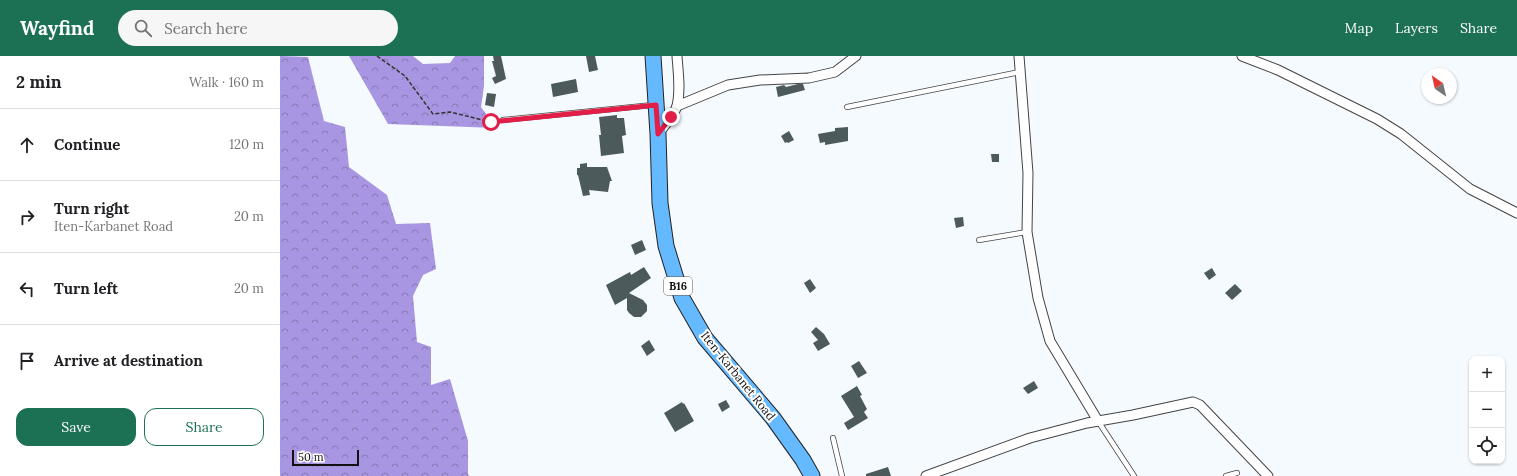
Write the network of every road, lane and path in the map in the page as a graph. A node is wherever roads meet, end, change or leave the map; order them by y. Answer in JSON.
{"nodes":[{"id":1,"x":377,"y":56,"type":"edge"},
{"id":2,"x":653,"y":56,"type":"edge"},
{"id":3,"x":677,"y":56,"type":"edge"},
{"id":4,"x":856,"y":56,"type":"edge"},
{"id":5,"x":1019,"y":56,"type":"edge"},
{"id":6,"x":1242,"y":56,"type":"edge"},
{"id":7,"x":1020,"y":72,"type":"junction"},
{"id":8,"x":656,"y":105,"type":"junction"},
{"id":9,"x":676,"y":106,"type":"junction"},
{"id":10,"x":847,"y":107,"type":"dead end"},
{"id":11,"x":504,"y":120,"type":"joint"},
{"id":12,"x":658,"y":134,"type":"junction"},
{"id":13,"x":1517,"y":213,"type":"edge"},
{"id":14,"x":1027,"y":232,"type":"junction"},
{"id":15,"x":979,"y":240,"type":"dead end"},
{"id":16,"x":1098,"y":421,"type":"junction"},
{"id":17,"x":833,"y":438,"type":"dead end"},
{"id":18,"x":1238,"y":473,"type":"dead end"},
{"id":19,"x":812,"y":476,"type":"edge"},
{"id":20,"x":842,"y":476,"type":"edge"},
{"id":21,"x":926,"y":476,"type":"edge"},
{"id":22,"x":1134,"y":476,"type":"edge"},
{"id":23,"x":1226,"y":476,"type":"edge"},
{"id":24,"x":1268,"y":476,"type":"edge"}],
"edges":[{"from":1,"to":11,"type":"path"},
{"from":2,"to":8,"type":"main road","name":"Iten-Karbanet Road","number":"B16"},
{"from":3,"to":9,"type":"street"},
{"from":4,"to":9,"type":"street"},
{"from":5,"to":7,"type":"street"},
{"from":6,"to":13,"type":"street"},
{"from":7,"to":10,"type":"lane"},
{"from":7,"to":14,"type":"street"},
{"from":8,"to":11,"type":"lane"},
{"from":8,"to":12,"type":"main road","name":"Iten-Karbanet Road","number":"B16"},
{"from":9,"to":12,"type":"street"},
{"from":12,"to":19,"type":"main road","name":"Iten-Karbanet Road","number":"B16"},
{"from":14,"to":15,"type":"lane"},
{"from":14,"to":16,"type":"street"},
{"from":16,"to":21,"type":"street"},
{"from":16,"to":22,"type":"lane"},
{"from":16,"to":24,"type":"street"},
{"from":17,"to":20,"type":"lane"},
{"from":18,"to":23,"type":"lane"}]}
